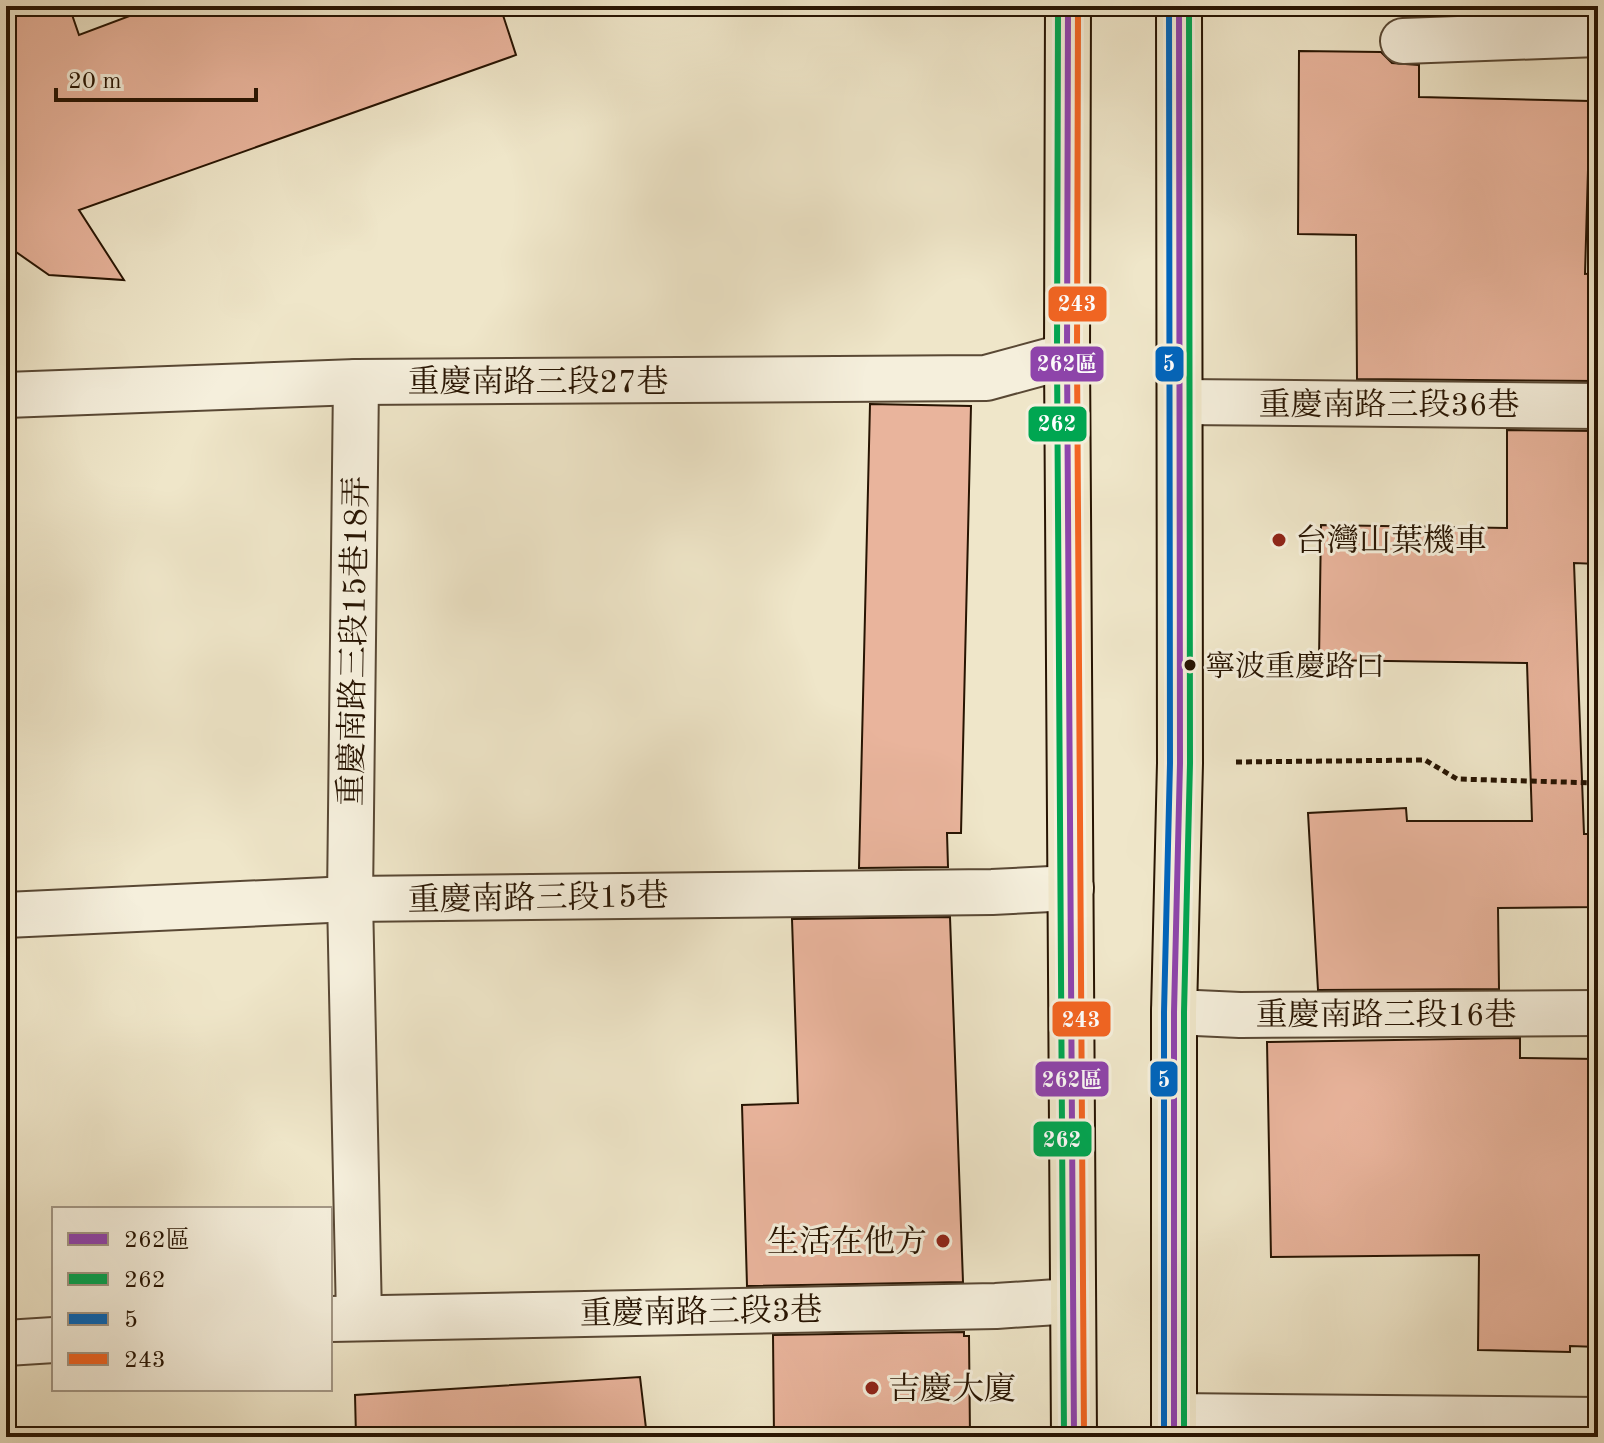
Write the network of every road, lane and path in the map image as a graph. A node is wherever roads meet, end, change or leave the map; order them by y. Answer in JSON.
{"nodes":[{"id":1,"x":1068,"y":6,"type":"edge"},
{"id":2,"x":1179,"y":6,"type":"edge"},
{"id":3,"x":1598,"y":34,"type":"edge"},
{"id":4,"x":1403,"y":41,"type":"dead end"},
{"id":5,"x":1067,"y":356,"type":"junction"},
{"id":6,"x":356,"y":382,"type":"junction"},
{"id":7,"x":6,"y":395,"type":"edge"},
{"id":8,"x":1181,"y":402,"type":"junction"},
{"id":9,"x":1598,"y":406,"type":"edge"},
{"id":10,"x":1180,"y":763,"type":"junction"},
{"id":11,"x":1598,"y":783,"type":"edge"},
{"id":12,"x":1071,"y":888,"type":"junction"},
{"id":13,"x":350,"y":899,"type":"junction"},
{"id":14,"x":6,"y":915,"type":"edge"},
{"id":15,"x":1174,"y":1012,"type":"junction"},
{"id":16,"x":1598,"y":1013,"type":"edge"},
{"id":17,"x":1072,"y":1301,"type":"junction"},
{"id":18,"x":345,"y":1318,"type":"edge"},
{"id":19,"x":52,"y":1340,"type":"edge"},
{"id":20,"x":6,"y":1343,"type":"edge"},
{"id":21,"x":1598,"y":1420,"type":"edge"},
{"id":22,"x":1174,"y":1426,"type":"edge"},
{"id":23,"x":1074,"y":1437,"type":"edge"}],
"edges":[{"from":1,"to":5,"type":"main road"},
{"from":2,"to":8,"type":"main road"},
{"from":3,"to":4,"type":"lane"},
{"from":5,"to":6,"type":"lane","name":"重慶南路三段27巷"},
{"from":5,"to":12,"type":"main road"},
{"from":6,"to":7,"type":"lane","name":"重慶南路三段27巷"},
{"from":6,"to":13,"type":"lane","name":"重慶南路三段15巷18弄"},
{"from":8,"to":9,"type":"lane","name":"重慶南路三段36巷"},
{"from":8,"to":10,"type":"main road"},
{"from":10,"to":11,"type":"path"},
{"from":10,"to":15,"type":"main road"},
{"from":12,"to":13,"type":"lane","name":"重慶南路三段15巷"},
{"from":12,"to":17,"type":"main road"},
{"from":13,"to":14,"type":"lane","name":"重慶南路三段15巷"},
{"from":13,"to":18,"type":"lane","name":"重慶南路三段15巷18弄"},
{"from":15,"to":16,"type":"lane","name":"重慶南路三段16巷"},
{"from":15,"to":22,"type":"main road"},
{"from":17,"to":18,"type":"lane","name":"重慶南路三段3巷"},
{"from":17,"to":23,"type":"main road"},
{"from":19,"to":20,"type":"lane"},
{"from":21,"to":22,"type":"lane"}]}
